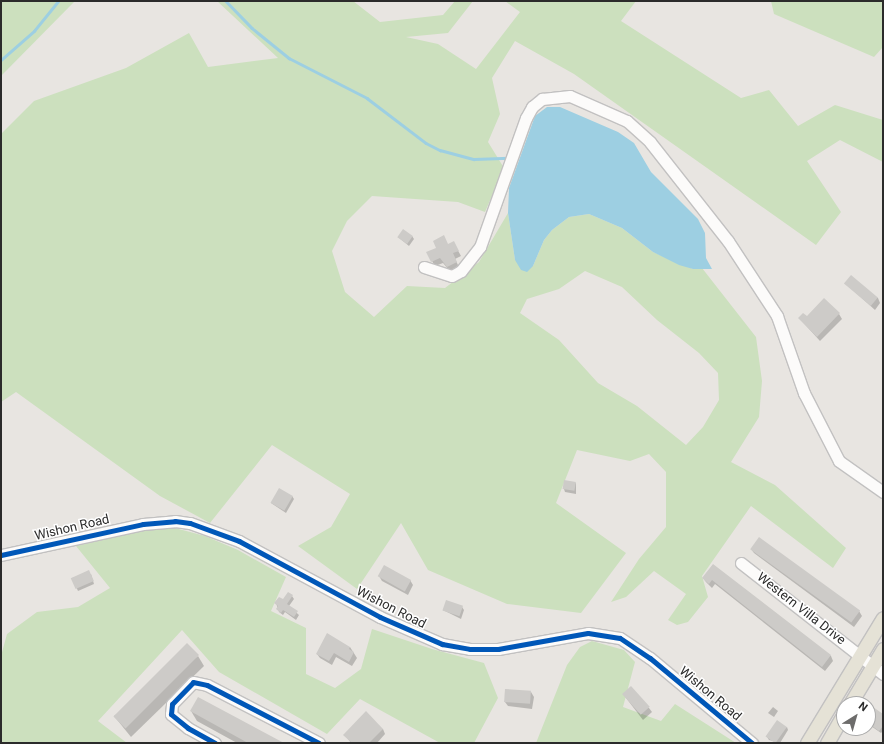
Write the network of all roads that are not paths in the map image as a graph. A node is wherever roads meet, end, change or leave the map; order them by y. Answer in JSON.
{"nodes":[{"id":1,"x":424,"y":267,"type":"dead end"},
{"id":2,"x":883,"y":492,"type":"edge"},
{"id":3,"x":1,"y":555,"type":"edge"},
{"id":4,"x":741,"y":564,"type":"dead end"},
{"id":5,"x":883,"y":618,"type":"edge"},
{"id":6,"x":883,"y":649,"type":"edge"},
{"id":7,"x":860,"y":655,"type":"junction"},
{"id":8,"x":874,"y":665,"type":"junction"},
{"id":9,"x":883,"y":674,"type":"edge"},
{"id":10,"x":855,"y":696,"type":"edge"},
{"id":11,"x":836,"y":729,"type":"edge"},
{"id":12,"x":829,"y":742,"type":"edge"},
{"id":13,"x":215,"y":743,"type":"edge"},
{"id":14,"x":319,"y":743,"type":"edge"},
{"id":15,"x":752,"y":743,"type":"edge"},
{"id":16,"x":807,"y":743,"type":"edge"}],
"edges":[{"from":1,"to":2,"type":"street"},
{"from":3,"to":15,"type":"street","name":"Wishon Road"},
{"from":4,"to":7,"type":"street","name":"Western Villa Drive"},
{"from":5,"to":7,"type":"main road"},
{"from":6,"to":8,"type":"main road"},
{"from":7,"to":8,"type":"street","name":"Western Villa Drive"},
{"from":7,"to":16,"type":"main road"},
{"from":8,"to":9,"type":"street","name":"Western Villa Drive"},
{"from":8,"to":10,"type":"main road"},
{"from":11,"to":12,"type":"main road"},
{"from":13,"to":14,"type":"street"}]}
